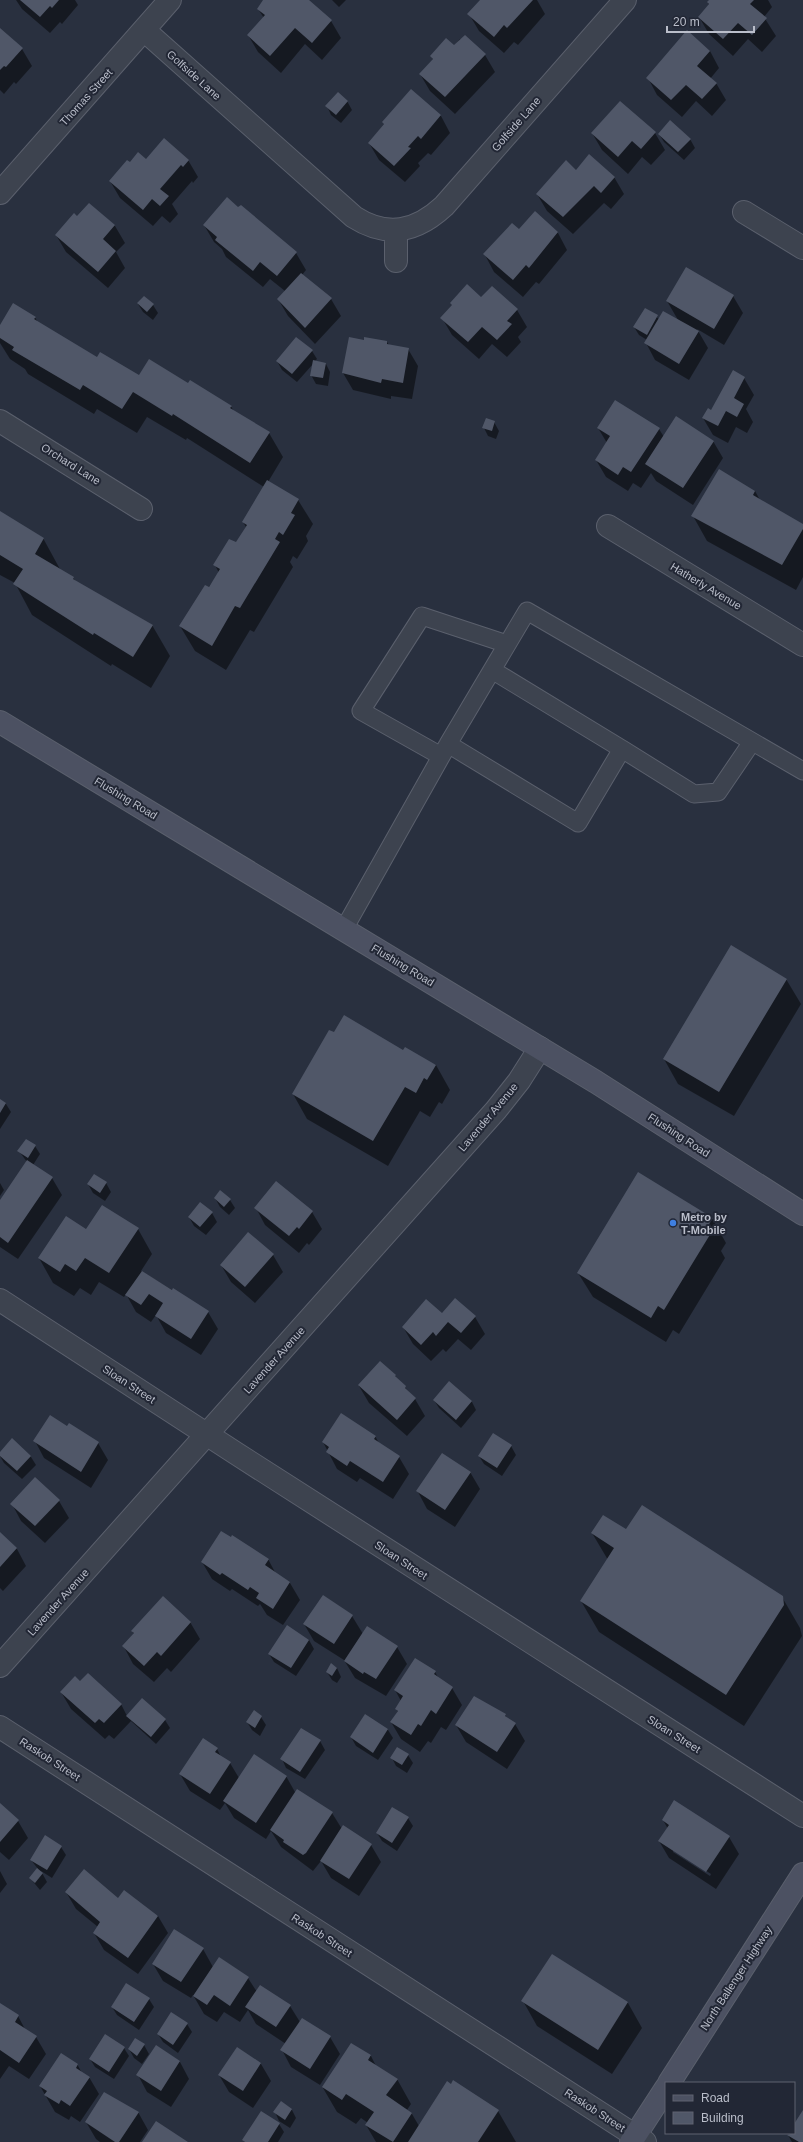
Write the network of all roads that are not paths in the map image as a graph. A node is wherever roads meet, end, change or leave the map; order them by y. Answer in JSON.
{"nodes":[{"id":1,"x":170,"y":0,"type":"edge"},
{"id":2,"x":625,"y":0,"type":"edge"},
{"id":3,"x":144,"y":30,"type":"junction"},
{"id":4,"x":0,"y":193,"type":"edge"},
{"id":5,"x":744,"y":212,"type":"dead end"},
{"id":6,"x":396,"y":230,"type":"junction"},
{"id":7,"x":803,"y":248,"type":"edge"},
{"id":8,"x":396,"y":261,"type":"dead end"},
{"id":9,"x":0,"y":421,"type":"edge"},
{"id":10,"x":141,"y":509,"type":"dead end"},
{"id":11,"x":608,"y":526,"type":"dead end"},
{"id":12,"x":507,"y":644,"type":"junction"},
{"id":13,"x":803,"y":645,"type":"edge"},
{"id":14,"x":492,"y":670,"type":"junction"},
{"id":15,"x":0,"y":722,"type":"edge"},
{"id":16,"x":752,"y":742,"type":"junction"},
{"id":17,"x":622,"y":748,"type":"junction"},
{"id":18,"x":445,"y":750,"type":"junction"},
{"id":19,"x":803,"y":771,"type":"edge"},
{"id":20,"x":344,"y":929,"type":"junction"},
{"id":21,"x":540,"y":1048,"type":"junction"},
{"id":22,"x":803,"y":1214,"type":"edge"},
{"id":23,"x":0,"y":1300,"type":"edge"},
{"id":24,"x":207,"y":1435,"type":"junction"},
{"id":25,"x":0,"y":1666,"type":"edge"},
{"id":26,"x":0,"y":1727,"type":"edge"},
{"id":27,"x":803,"y":1816,"type":"edge"},
{"id":28,"x":803,"y":1874,"type":"edge"},
{"id":29,"x":670,"y":2082,"type":"edge"},
{"id":30,"x":665,"y":2090,"type":"edge"},
{"id":31,"x":637,"y":2140,"type":"edge"}],
"edges":[{"from":1,"to":3,"type":"street","name":"Thomas Street"},
{"from":2,"to":6,"type":"street","name":"Golfside Lane"},
{"from":3,"to":4,"type":"street","name":"Thomas Street"},
{"from":3,"to":6,"type":"street","name":"Golfside Lane"},
{"from":5,"to":7,"type":"street"},
{"from":6,"to":8,"type":"street"},
{"from":9,"to":10,"type":"street","name":"Orchard Lane"},
{"from":11,"to":13,"type":"street","name":"Hatherly Avenue"},
{"from":12,"to":14,"type":"lane"},
{"from":12,"to":16,"type":"lane"},
{"from":12,"to":18,"type":"lane"},
{"from":14,"to":17,"type":"lane"},
{"from":14,"to":18,"type":"lane"},
{"from":15,"to":20,"type":"main road","name":"Flushing Road"},
{"from":16,"to":17,"type":"lane"},
{"from":16,"to":19,"type":"lane"},
{"from":17,"to":18,"type":"lane"},
{"from":18,"to":20,"type":"lane"},
{"from":20,"to":21,"type":"main road","name":"Flushing Road"},
{"from":21,"to":22,"type":"main road","name":"Flushing Road"},
{"from":21,"to":24,"type":"street","name":"Lavender Avenue"},
{"from":23,"to":24,"type":"street","name":"Sloan Street"},
{"from":24,"to":25,"type":"street","name":"Lavender Avenue"},
{"from":24,"to":27,"type":"street","name":"Sloan Street"},
{"from":26,"to":31,"type":"street","name":"Raskob Street"},
{"from":28,"to":29,"type":"main road","name":"North Ballenger Highway"},
{"from":30,"to":31,"type":"main road"}]}
